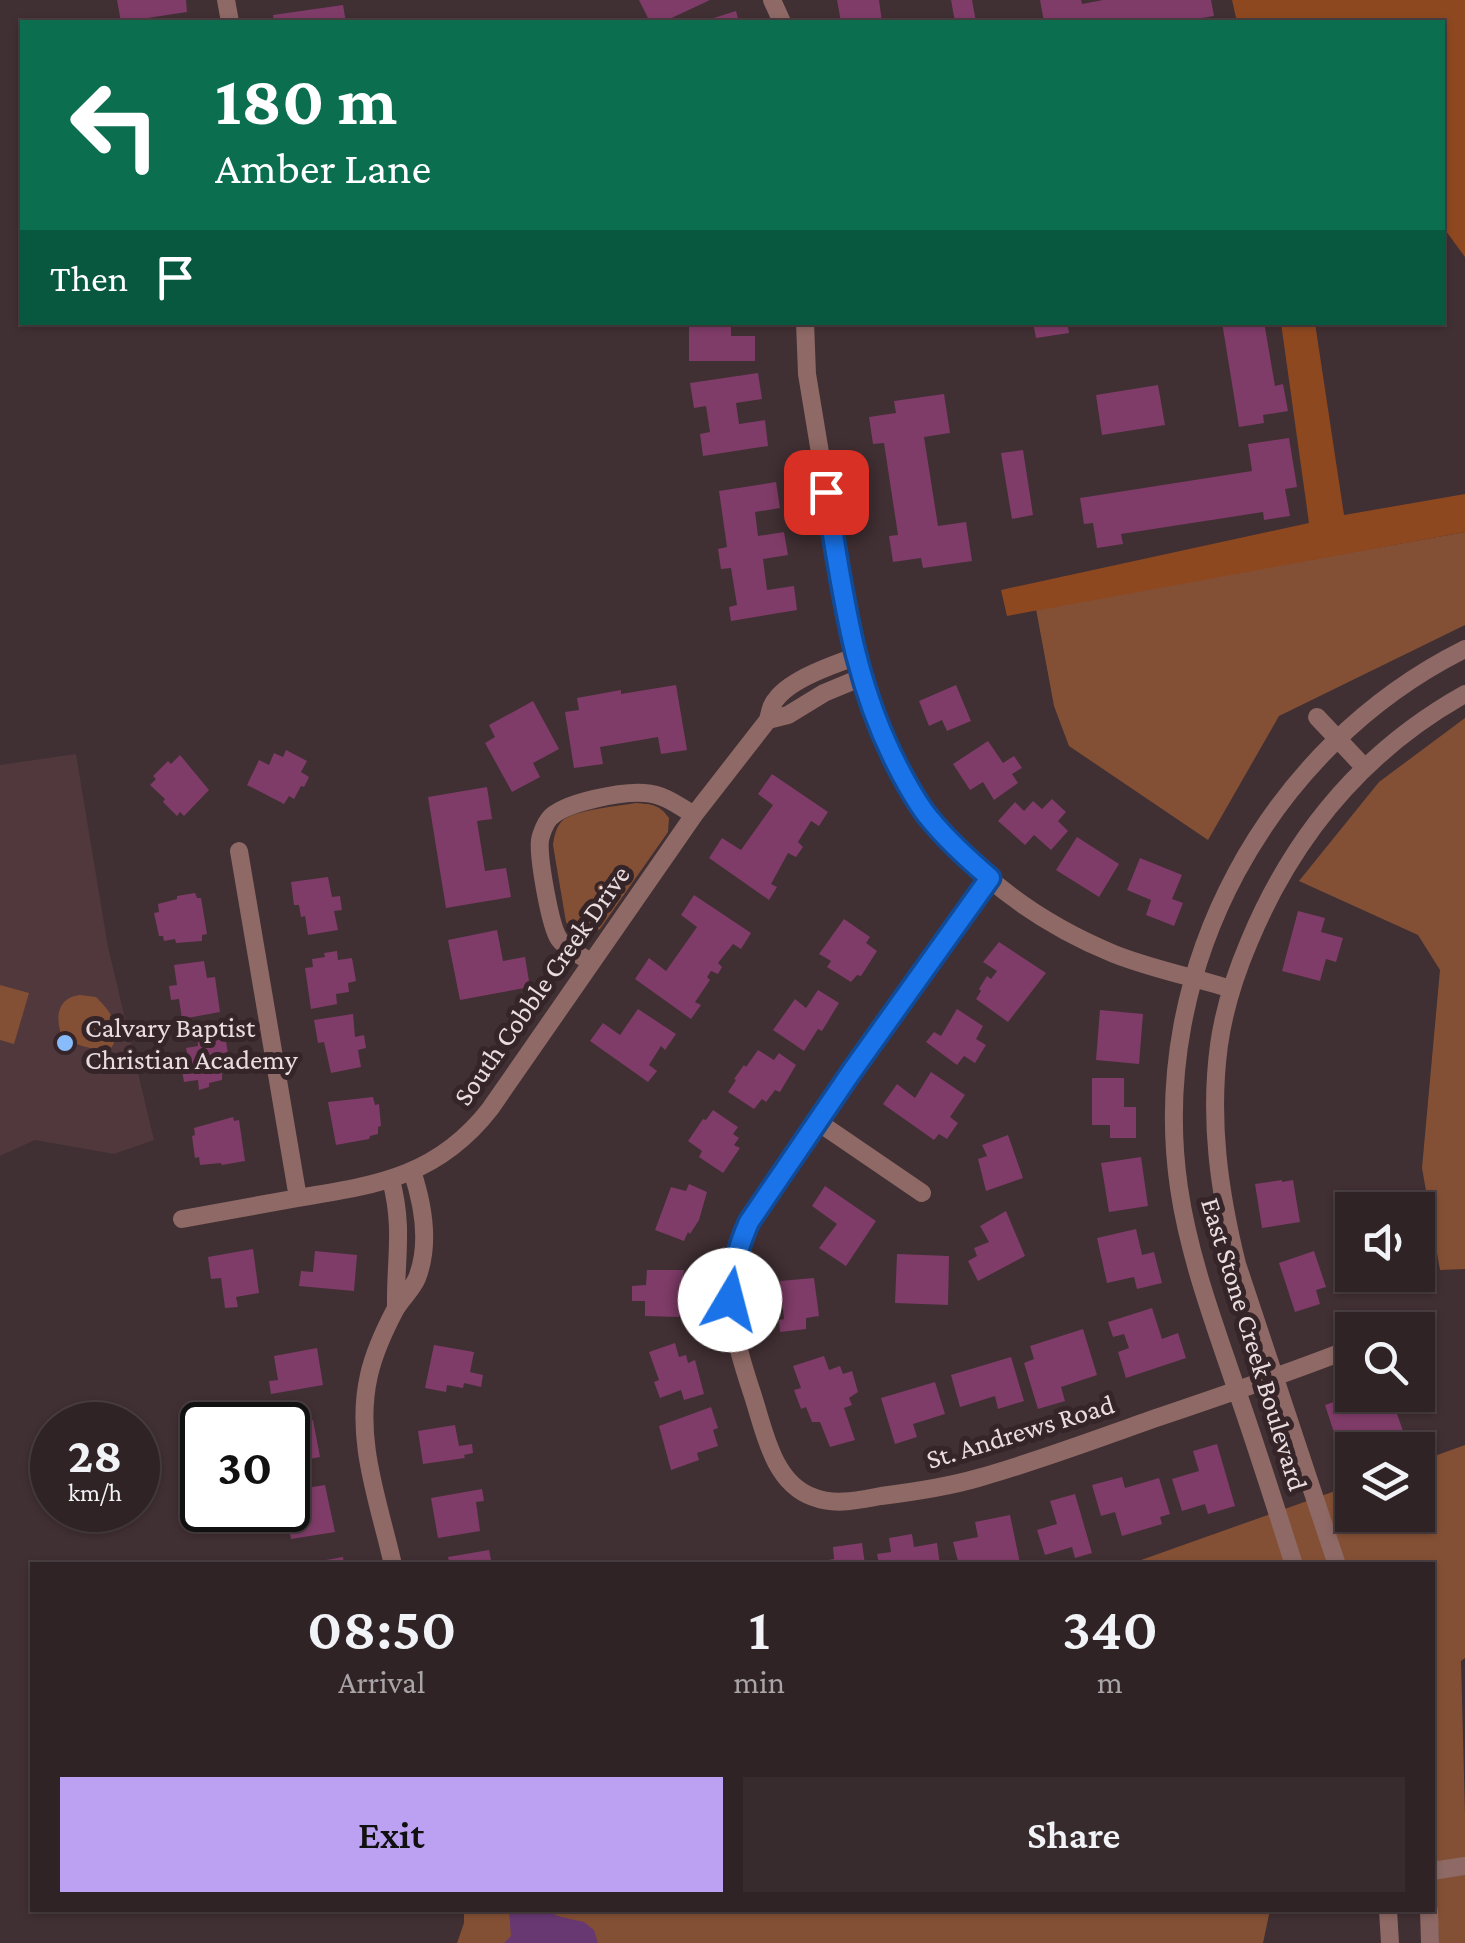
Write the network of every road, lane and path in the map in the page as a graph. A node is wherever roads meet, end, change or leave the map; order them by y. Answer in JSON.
{"nodes":[{"id":1,"x":805,"y":325,"type":"edge"},
{"id":2,"x":1465,"y":649,"type":"edge"},
{"id":3,"x":855,"y":657,"type":"junction"},
{"id":4,"x":860,"y":678,"type":"junction"},
{"id":5,"x":1465,"y":694,"type":"edge"},
{"id":6,"x":1316,"y":717,"type":"dead end"},
{"id":7,"x":768,"y":720,"type":"junction"},
{"id":8,"x":1336,"y":738,"type":"junction"},
{"id":9,"x":1365,"y":768,"type":"junction"},
{"id":10,"x":694,"y":816,"type":"junction"},
{"id":11,"x":239,"y":851,"type":"dead end"},
{"id":12,"x":990,"y":878,"type":"junction"},
{"id":13,"x":590,"y":962,"type":"junction"},
{"id":14,"x":1194,"y":978,"type":"junction"},
{"id":15,"x":1231,"y":988,"type":"junction"},
{"id":16,"x":818,"y":1122,"type":"junction"},
{"id":17,"x":412,"y":1171,"type":"junction"},
{"id":18,"x":391,"y":1180,"type":"junction"},
{"id":19,"x":922,"y":1194,"type":"dead end"},
{"id":20,"x":298,"y":1198,"type":"junction"},
{"id":21,"x":182,"y":1219,"type":"dead end"},
{"id":22,"x":396,"y":1308,"type":"junction"},
{"id":23,"x":1335,"y":1355,"type":"edge"},
{"id":24,"x":1275,"y":1378,"type":"junction"},
{"id":25,"x":1237,"y":1390,"type":"junction"},
{"id":26,"x":393,"y":1562,"type":"edge"},
{"id":27,"x":1293,"y":1562,"type":"edge"},
{"id":28,"x":1336,"y":1562,"type":"edge"},
{"id":29,"x":1465,"y":1866,"type":"edge"},
{"id":30,"x":1435,"y":1871,"type":"edge"},
{"id":31,"x":1388,"y":1912,"type":"edge"},
{"id":32,"x":1429,"y":1912,"type":"edge"},
{"id":33,"x":1390,"y":1943,"type":"edge"},
{"id":34,"x":1430,"y":1943,"type":"edge"}],
"edges":[{"from":1,"to":3,"type":"street"},
{"from":2,"to":8,"type":"street","name":"East Stone Creek Boulevard"},
{"from":3,"to":4,"type":"street"},
{"from":3,"to":7,"type":"street","name":"South Cobble Creek Drive"},
{"from":4,"to":7,"type":"street","name":"South Cobble Creek Drive"},
{"from":4,"to":12,"type":"street"},
{"from":5,"to":9,"type":"street","name":"East Stone Creek Boulevard"},
{"from":6,"to":8,"type":"street"},
{"from":7,"to":10,"type":"street","name":"South Cobble Creek Drive"},
{"from":8,"to":9,"type":"street"},
{"from":8,"to":14,"type":"street","name":"East Stone Creek Boulevard"},
{"from":9,"to":15,"type":"street","name":"East Stone Creek Boulevard"},
{"from":10,"to":13,"type":"street","name":"South Cobble Creek Drive"},
{"from":10,"to":13,"type":"street"},
{"from":11,"to":20,"type":"street"},
{"from":12,"to":14,"type":"street"},
{"from":12,"to":16,"type":"street","name":"St. Andrews Road"},
{"from":13,"to":17,"type":"street","name":"South Cobble Creek Drive"},
{"from":14,"to":15,"type":"street"},
{"from":14,"to":25,"type":"street","name":"East Stone Creek Boulevard"},
{"from":15,"to":24,"type":"street","name":"East Stone Creek Boulevard"},
{"from":16,"to":19,"type":"street"},
{"from":16,"to":25,"type":"street","name":"St. Andrews Road"},
{"from":17,"to":18,"type":"street","name":"South Cobble Creek Drive"},
{"from":17,"to":22,"type":"street"},
{"from":18,"to":20,"type":"street","name":"South Cobble Creek Drive"},
{"from":18,"to":22,"type":"street"},
{"from":20,"to":21,"type":"street","name":"South Cobble Creek Drive"},
{"from":22,"to":26,"type":"street"},
{"from":23,"to":24,"type":"street","name":"St. Andrews Road"},
{"from":24,"to":25,"type":"street","name":"St. Andrews Road"},
{"from":24,"to":28,"type":"street","name":"East Stone Creek Boulevard"},
{"from":25,"to":27,"type":"street","name":"East Stone Creek Boulevard"},
{"from":29,"to":30,"type":"street"},
{"from":31,"to":33,"type":"street"},
{"from":32,"to":34,"type":"street"}]}
